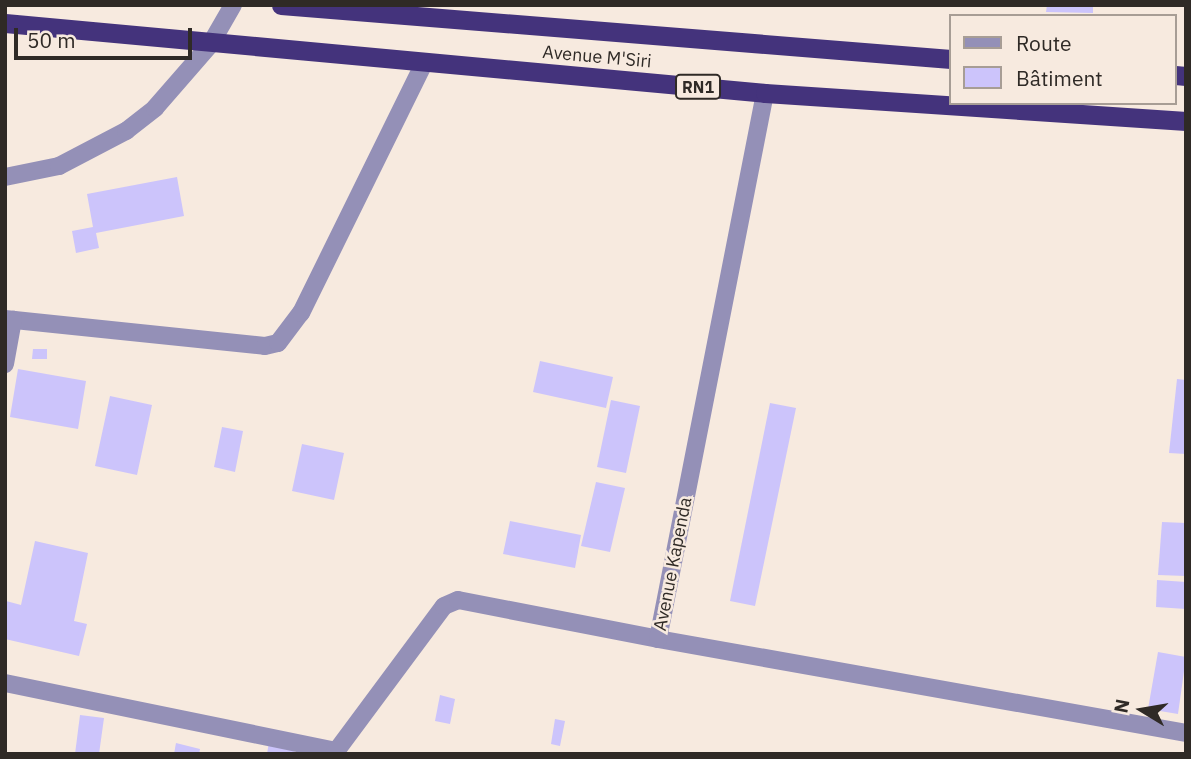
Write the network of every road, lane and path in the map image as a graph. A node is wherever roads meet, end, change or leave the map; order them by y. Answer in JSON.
{"nodes":[{"id":1,"x":233,"y":5,"type":"edge"},
{"id":2,"x":281,"y":5,"type":"edge"},
{"id":3,"x":429,"y":13,"type":"edge"},
{"id":4,"x":5,"y":23,"type":"edge"},
{"id":5,"x":210,"y":45,"type":"junction"},
{"id":6,"x":950,"y":59,"type":"edge"},
{"id":7,"x":424,"y":63,"type":"junction"},
{"id":8,"x":765,"y":93,"type":"junction"},
{"id":9,"x":1186,"y":121,"type":"edge"},
{"id":10,"x":5,"y":177,"type":"edge"},
{"id":11,"x":9,"y":320,"type":"edge"},
{"id":12,"x":5,"y":363,"type":"edge"},
{"id":13,"x":658,"y":639,"type":"junction"},
{"id":14,"x":5,"y":684,"type":"edge"},
{"id":15,"x":1186,"y":733,"type":"edge"},
{"id":16,"x":335,"y":752,"type":"edge"}],
"edges":[{"from":1,"to":5,"type":"street"},
{"from":2,"to":3,"type":"highway","name":"Avenue M'Siri"},
{"from":3,"to":6,"type":"highway","name":"Avenue M'Siri"},
{"from":4,"to":5,"type":"highway","name":"Avenue M'Siri","number":"RN1"},
{"from":5,"to":7,"type":"highway","name":"Avenue M'Siri","number":"RN1"},
{"from":5,"to":10,"type":"street"},
{"from":7,"to":8,"type":"highway","name":"Avenue M'Siri","number":"RN1"},
{"from":7,"to":11,"type":"street"},
{"from":8,"to":9,"type":"highway","name":"Avenue M'Siri","number":"RN1"},
{"from":8,"to":13,"type":"street","name":"Avenue Kapenda"},
{"from":11,"to":12,"type":"street"},
{"from":13,"to":15,"type":"street"},
{"from":13,"to":16,"type":"street","name":"Avenue Kapenda"},
{"from":14,"to":16,"type":"street"}]}
